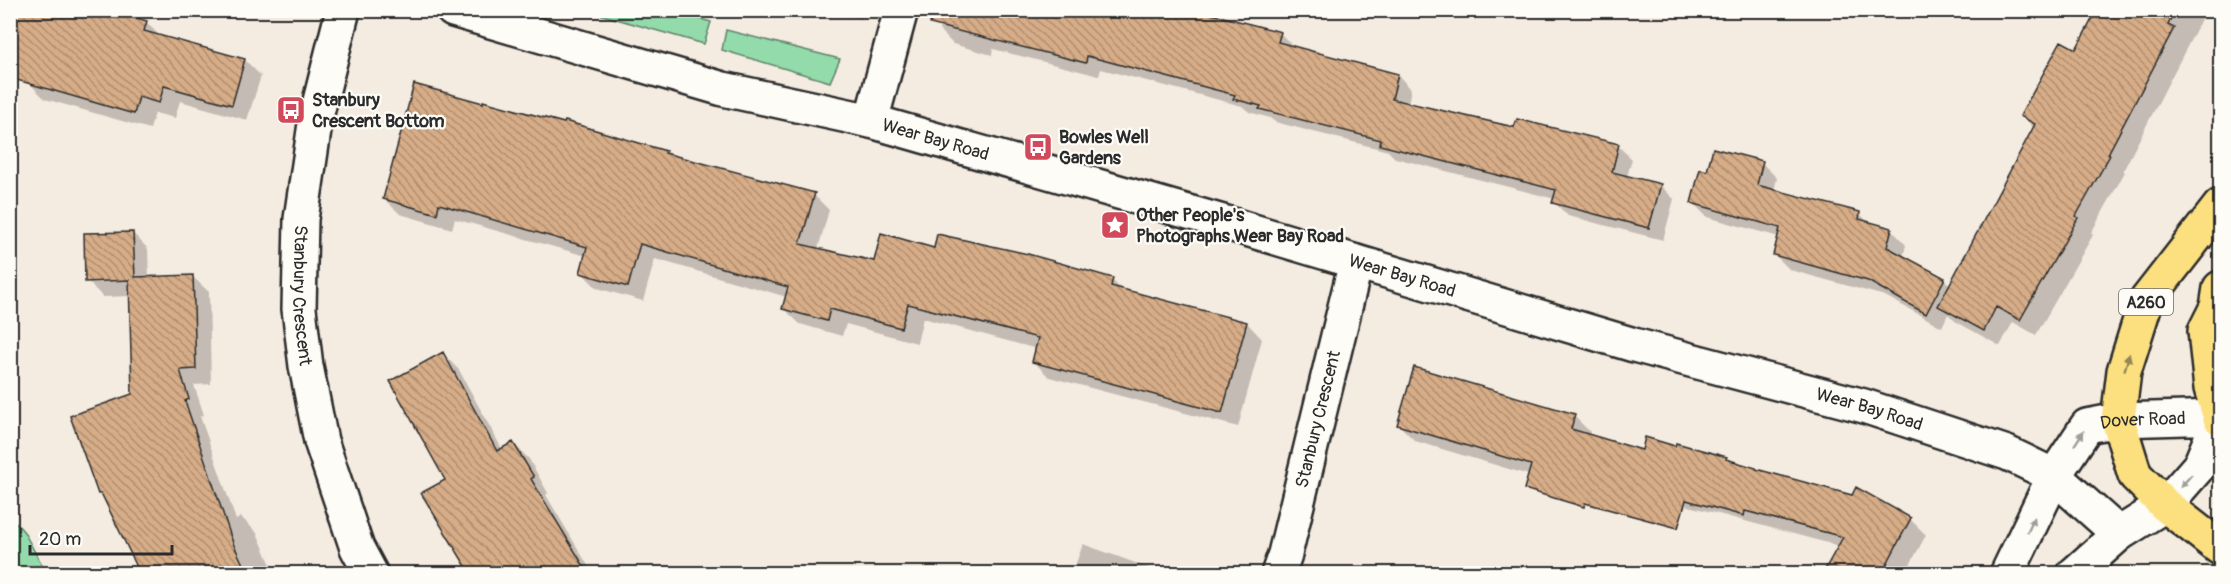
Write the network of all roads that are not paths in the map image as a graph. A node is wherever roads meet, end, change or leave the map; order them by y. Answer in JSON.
{"nodes":[{"id":1,"x":343,"y":10,"type":"edge"},
{"id":2,"x":453,"y":10,"type":"edge"},
{"id":3,"x":901,"y":10,"type":"edge"},
{"id":4,"x":871,"y":121,"type":"junction"},
{"id":5,"x":2220,"y":206,"type":"edge"},
{"id":6,"x":1356,"y":262,"type":"junction"},
{"id":7,"x":2220,"y":288,"type":"edge"},
{"id":8,"x":2220,"y":417,"type":"edge"},
{"id":9,"x":2118,"y":420,"type":"junction"},
{"id":10,"x":2054,"y":476,"type":"junction"},
{"id":11,"x":2165,"y":505,"type":"junction"},
{"id":12,"x":2118,"y":534,"type":"junction"},
{"id":13,"x":2220,"y":548,"type":"edge"},
{"id":14,"x":371,"y":573,"type":"edge"},
{"id":15,"x":1278,"y":573,"type":"edge"},
{"id":16,"x":2007,"y":573,"type":"edge"},
{"id":17,"x":2074,"y":573,"type":"edge"}],
"edges":[{"from":1,"to":14,"type":"street","name":"Stanbury Crescent"},
{"from":2,"to":4,"type":"street","name":"Wear Bay Road"},
{"from":3,"to":4,"type":"street"},
{"from":4,"to":6,"type":"street","name":"Wear Bay Road"},
{"from":9,"to":5,"type":"main road","number":"A260","one_way":true},
{"from":6,"to":10,"type":"street","name":"Wear Bay Road"},
{"from":6,"to":15,"type":"street","name":"Stanbury Crescent"},
{"from":7,"to":8,"type":"main road"},
{"from":8,"to":9,"type":"street","name":"Dover Road"},
{"from":8,"to":11,"type":"street","name":"Dover Road","one_way":true},
{"from":10,"to":9,"type":"street","name":"Dover Road","one_way":true},
{"from":9,"to":11,"type":"main road","number":"A260"},
{"from":10,"to":12,"type":"street","name":"Wear Bay Road"},
{"from":16,"to":10,"type":"street","name":"Dover Road","one_way":true},
{"from":11,"to":12,"type":"street","name":"Dover Road"},
{"from":11,"to":13,"type":"main road","number":"A260"},
{"from":12,"to":17,"type":"street","name":"Dover Road"}]}
